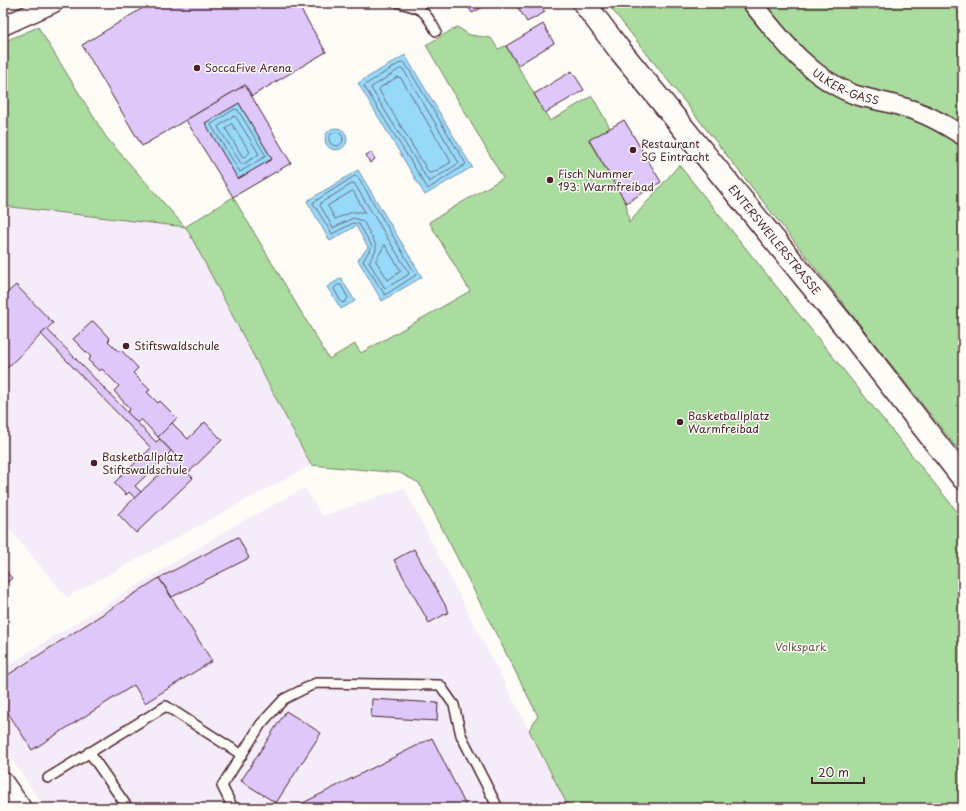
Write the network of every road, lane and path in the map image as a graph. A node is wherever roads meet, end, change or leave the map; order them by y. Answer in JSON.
{"nodes":[{"id":1,"x":54,"y":3,"type":"edge"},
{"id":2,"x":398,"y":3,"type":"edge"},
{"id":3,"x":584,"y":3,"type":"edge"},
{"id":4,"x":752,"y":3,"type":"edge"},
{"id":5,"x":3,"y":26,"type":"edge"},
{"id":6,"x":436,"y":30,"type":"dead end"},
{"id":7,"x":963,"y":136,"type":"edge"},
{"id":8,"x":963,"y":478,"type":"edge"},
{"id":9,"x":89,"y":752,"type":"junction"},
{"id":10,"x":242,"y":755,"type":"junction"},
{"id":11,"x":48,"y":778,"type":"dead end"},
{"id":12,"x":3,"y":781,"type":"edge"},
{"id":13,"x":22,"y":808,"type":"edge"},
{"id":14,"x":128,"y":808,"type":"edge"},
{"id":15,"x":233,"y":808,"type":"edge"},
{"id":16,"x":498,"y":808,"type":"edge"}],
"edges":[{"from":1,"to":5,"type":"street"},
{"from":2,"to":6,"type":"lane"},
{"from":3,"to":8,"type":"main road","name":"ENTERSWEILERSTRASSE"},
{"from":4,"to":7,"type":"street","name":"ULKER-GASS"},
{"from":9,"to":10,"type":"lane"},
{"from":9,"to":11,"type":"lane"},
{"from":9,"to":14,"type":"lane"},
{"from":10,"to":15,"type":"lane"},
{"from":10,"to":16,"type":"lane"},
{"from":12,"to":13,"type":"street"}]}
